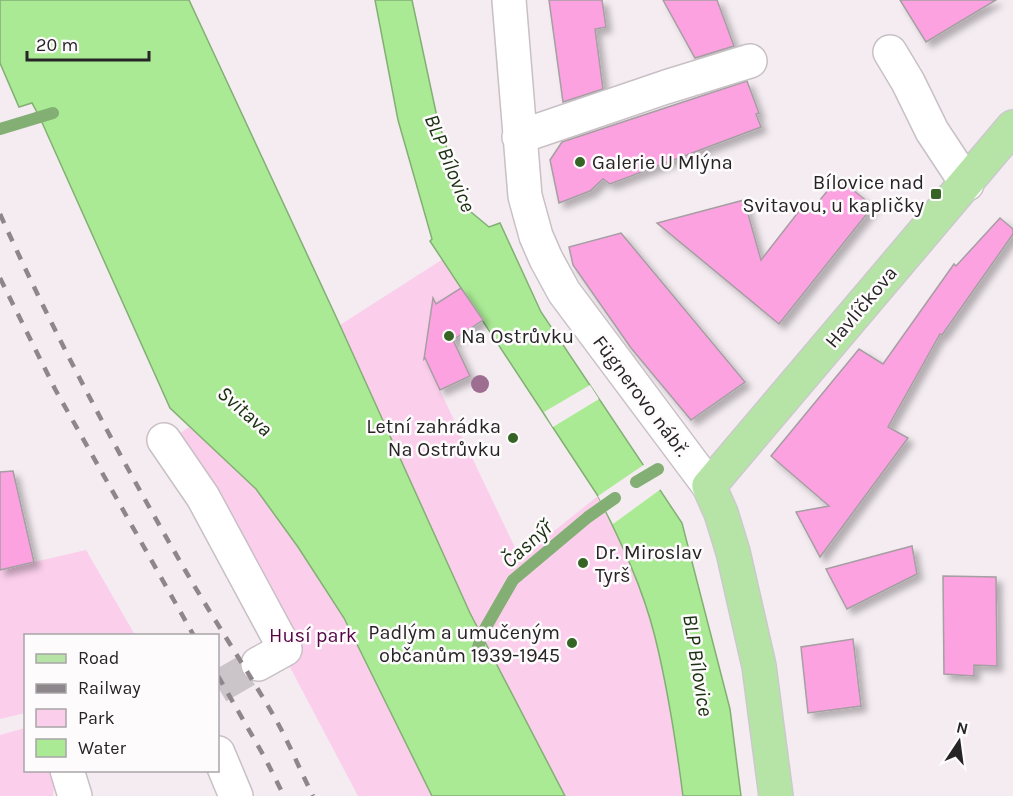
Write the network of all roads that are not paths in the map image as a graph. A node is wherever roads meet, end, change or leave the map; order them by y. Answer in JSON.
{"nodes":[{"id":1,"x":509,"y":0,"type":"edge"},
{"id":2,"x":890,"y":52,"type":"dead end"},
{"id":3,"x":750,"y":62,"type":"dead end"},
{"id":4,"x":1013,"y":127,"type":"edge"},
{"id":5,"x":519,"y":137,"type":"junction"},
{"id":6,"x":967,"y":184,"type":"junction"},
{"id":7,"x":164,"y":440,"type":"dead end"},
{"id":8,"x":709,"y":486,"type":"junction"},
{"id":9,"x":258,"y":664,"type":"tunnel mouth"},
{"id":10,"x":219,"y":755,"type":"edge"},
{"id":11,"x":67,"y":772,"type":"edge"},
{"id":12,"x":75,"y":796,"type":"edge"},
{"id":13,"x":237,"y":796,"type":"edge"},
{"id":14,"x":776,"y":796,"type":"edge"}],
"edges":[{"from":1,"to":5,"type":"street","name":"Fügnerovo nábř."},
{"from":2,"to":6,"type":"street"},
{"from":3,"to":5,"type":"street"},
{"from":4,"to":6,"type":"main road","name":"Havlíčkova"},
{"from":5,"to":8,"type":"street","name":"Fügnerovo nábř."},
{"from":6,"to":8,"type":"main road","name":"Havlíčkova"},
{"from":7,"to":9,"type":"street"},
{"from":8,"to":14,"type":"main road","name":"Fügnerovo nábř."},
{"from":10,"to":13,"type":"street"},
{"from":11,"to":12,"type":"street"}]}
